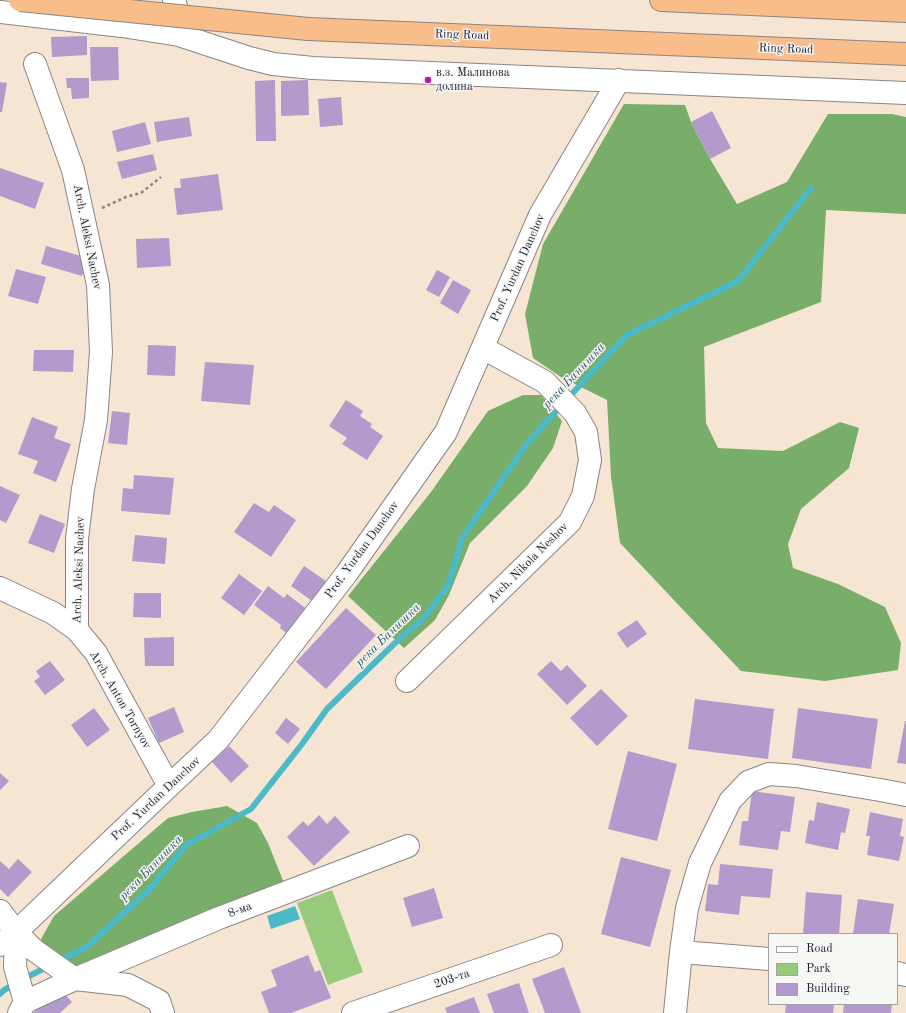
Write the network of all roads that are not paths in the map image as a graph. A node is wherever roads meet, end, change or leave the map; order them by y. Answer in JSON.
{"nodes":[{"id":1,"x":20,"y":0,"type":"edge"},
{"id":2,"x":174,"y":0,"type":"edge"},
{"id":3,"x":661,"y":0,"type":"edge"},
{"id":4,"x":906,"y":11,"type":"edge"},
{"id":5,"x":0,"y":12,"type":"edge"},
{"id":6,"x":211,"y":46,"type":"junction"},
{"id":7,"x":906,"y":54,"type":"edge"},
{"id":8,"x":35,"y":64,"type":"dead end"},
{"id":9,"x":619,"y":80,"type":"junction"},
{"id":10,"x":906,"y":93,"type":"edge"},
{"id":11,"x":483,"y":348,"type":"junction"},
{"id":12,"x":0,"y":588,"type":"edge"},
{"id":13,"x":77,"y":630,"type":"junction"},
{"id":14,"x":407,"y":681,"type":"dead end"},
{"id":15,"x":168,"y":786,"type":"junction"},
{"id":16,"x":906,"y":795,"type":"edge"},
{"id":17,"x":408,"y":846,"type":"dead end"},
{"id":18,"x":0,"y":912,"type":"edge"},
{"id":19,"x":8,"y":938,"type":"edge"},
{"id":20,"x":551,"y":945,"type":"dead end"},
{"id":21,"x":681,"y":952,"type":"junction"},
{"id":22,"x":768,"y":959,"type":"edge"},
{"id":23,"x":75,"y":979,"type":"junction"},
{"id":24,"x":22,"y":1008,"type":"edge"},
{"id":25,"x":163,"y":1013,"type":"edge"},
{"id":26,"x":353,"y":1013,"type":"edge"},
{"id":27,"x":675,"y":1013,"type":"edge"}],
"edges":[{"from":1,"to":7,"type":"highway","name":"Ring Road","bridge":true},
{"from":2,"to":6,"type":"street"},
{"from":3,"to":4,"type":"highway"},
{"from":5,"to":6,"type":"street"},
{"from":6,"to":9,"type":"street"},
{"from":8,"to":13,"type":"street","name":"Arch. Aleksi Nachev"},
{"from":9,"to":10,"type":"street"},
{"from":9,"to":11,"type":"street","name":"Prof. Yurdan Danchov"},
{"from":11,"to":14,"type":"street","name":"Arch. Nikola Neshov"},
{"from":11,"to":15,"type":"street","name":"Prof. Yurdan Danchov"},
{"from":12,"to":13,"type":"street","name":"Arch. Anton Tornyov"},
{"from":13,"to":15,"type":"street","name":"Arch. Anton Tornyov"},
{"from":15,"to":19,"type":"street","name":"Prof. Yurdan Danchov"},
{"from":16,"to":21,"type":"street"},
{"from":17,"to":23,"type":"street","name":"8-ма"},
{"from":18,"to":19,"type":"street"},
{"from":19,"to":23,"type":"street"},
{"from":19,"to":24,"type":"street"},
{"from":20,"to":26,"type":"street","name":"203-та"},
{"from":21,"to":22,"type":"street"},
{"from":21,"to":27,"type":"street"},
{"from":23,"to":24,"type":"street","name":"8-ма"},
{"from":23,"to":25,"type":"street"}]}
